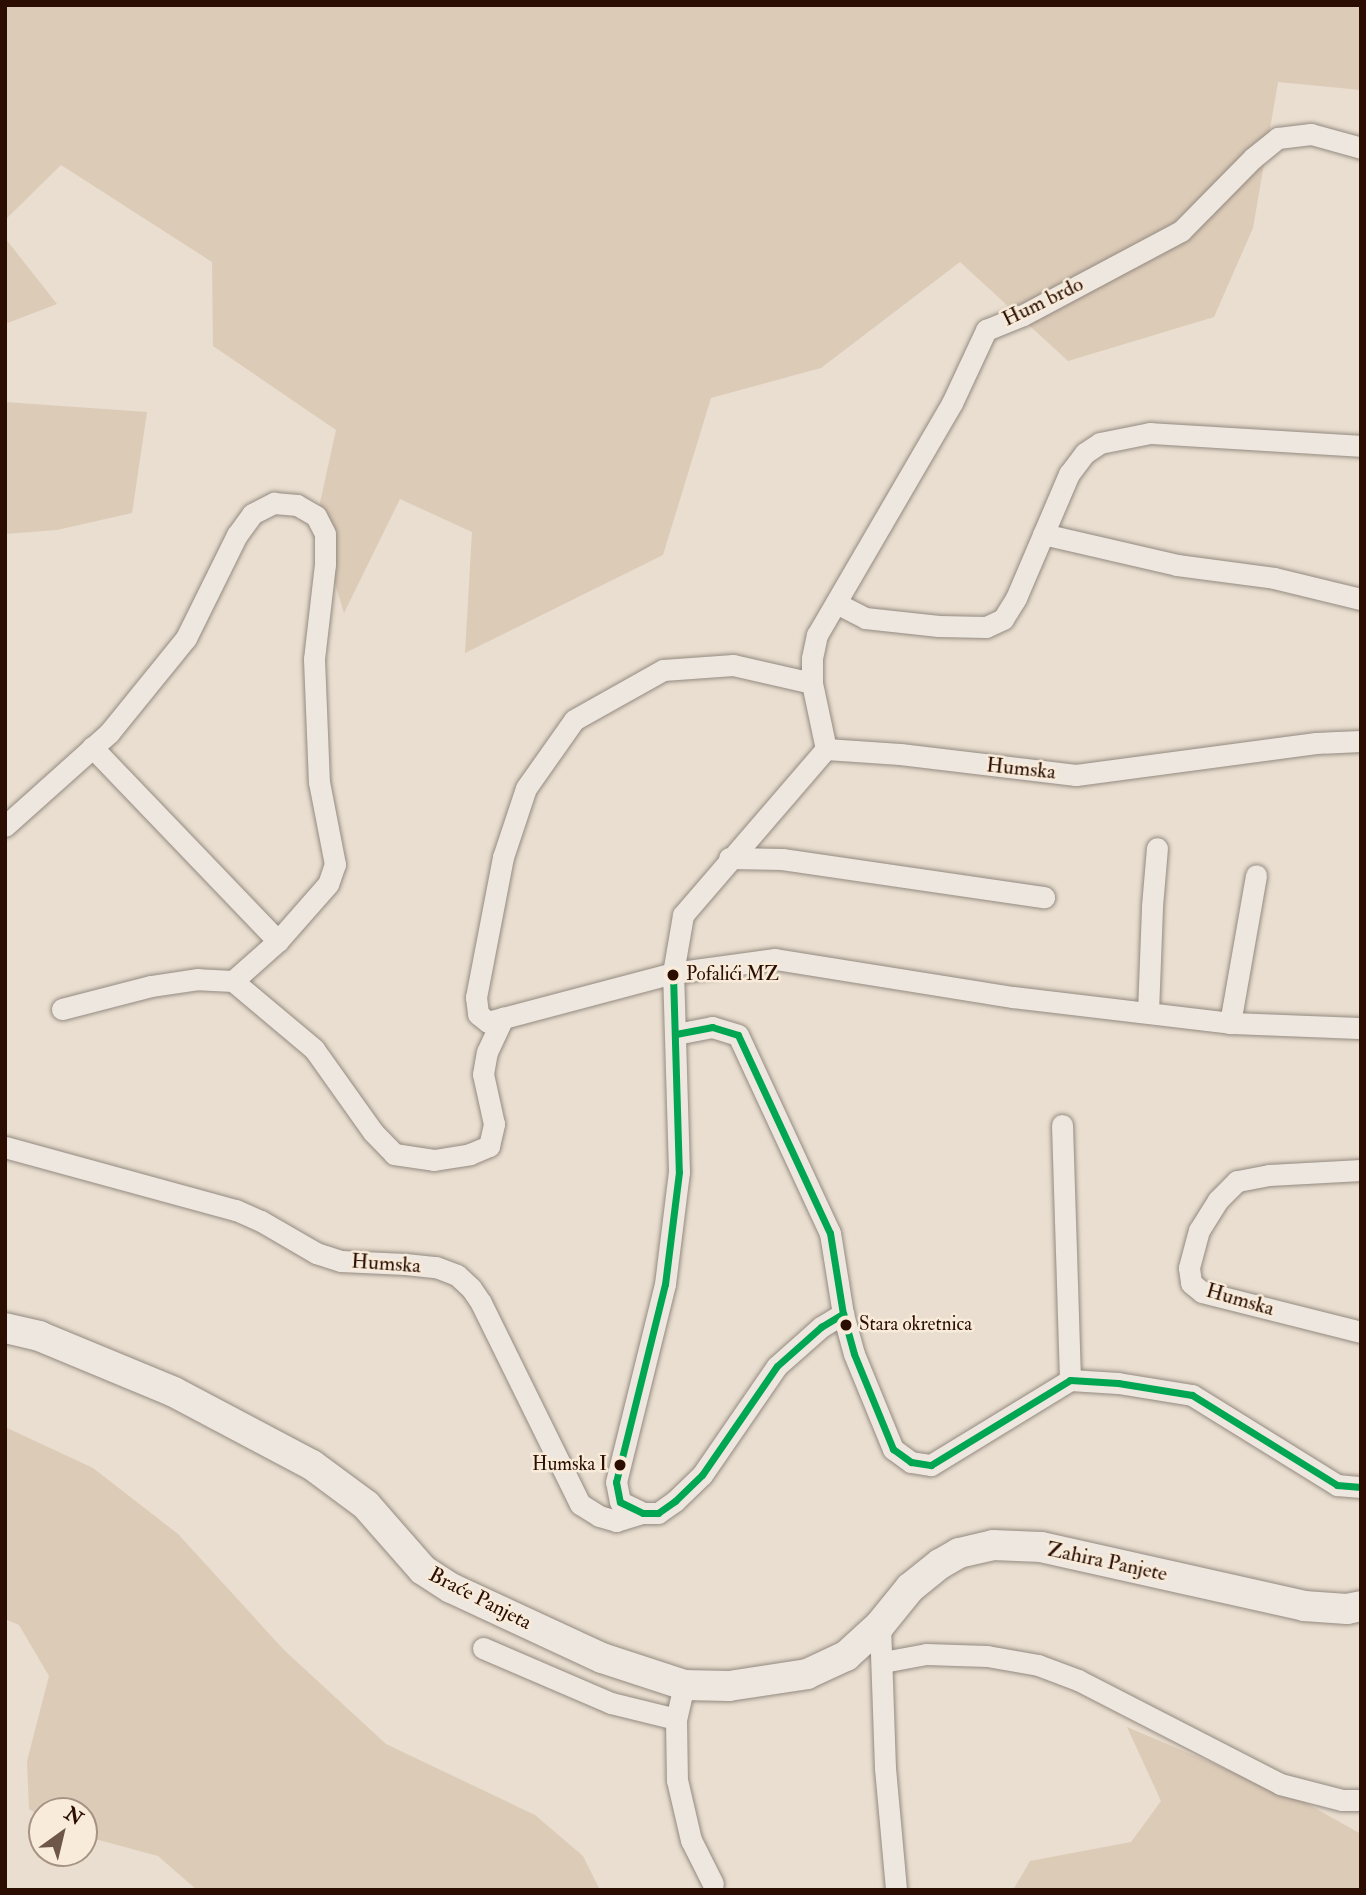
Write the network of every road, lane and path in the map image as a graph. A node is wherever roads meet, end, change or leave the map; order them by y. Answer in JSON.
{"nodes":[{"id":1,"x":1361,"y":148,"type":"edge"},
{"id":2,"x":1361,"y":446,"type":"edge"},
{"id":3,"x":1042,"y":534,"type":"junction"},
{"id":4,"x":1361,"y":599,"type":"edge"},
{"id":5,"x":836,"y":603,"type":"junction"},
{"id":6,"x":812,"y":683,"type":"junction"},
{"id":7,"x":1361,"y":741,"type":"edge"},
{"id":8,"x":92,"y":747,"type":"junction"},
{"id":9,"x":826,"y":749,"type":"junction"},
{"id":10,"x":5,"y":826,"type":"edge"},
{"id":11,"x":1157,"y":848,"type":"dead end"},
{"id":12,"x":729,"y":858,"type":"junction"},
{"id":13,"x":1256,"y":875,"type":"dead end"},
{"id":14,"x":1044,"y":897,"type":"dead end"},
{"id":15,"x":278,"y":941,"type":"junction"},
{"id":16,"x":673,"y":973,"type":"junction"},
{"id":17,"x":233,"y":981,"type":"junction"},
{"id":18,"x":62,"y":1009,"type":"dead end"},
{"id":19,"x":1149,"y":1012,"type":"junction"},
{"id":20,"x":503,"y":1018,"type":"junction"},
{"id":21,"x":1230,"y":1023,"type":"junction"},
{"id":22,"x":1361,"y":1028,"type":"edge"},
{"id":23,"x":676,"y":1034,"type":"junction"},
{"id":24,"x":1062,"y":1125,"type":"dead end"},
{"id":25,"x":5,"y":1147,"type":"edge"},
{"id":26,"x":1361,"y":1170,"type":"edge"},
{"id":27,"x":843,"y":1314,"type":"junction"},
{"id":28,"x":5,"y":1328,"type":"edge"},
{"id":29,"x":1361,"y":1332,"type":"edge"},
{"id":30,"x":1070,"y":1380,"type":"junction"},
{"id":31,"x":1361,"y":1487,"type":"edge"},
{"id":32,"x":643,"y":1513,"type":"junction"},
{"id":33,"x":1361,"y":1606,"type":"edge"},
{"id":34,"x":880,"y":1625,"type":"junction"},
{"id":35,"x":483,"y":1648,"type":"dead end"},
{"id":36,"x":883,"y":1662,"type":"junction"},
{"id":37,"x":684,"y":1685,"type":"junction"},
{"id":38,"x":676,"y":1720,"type":"junction"},
{"id":39,"x":1361,"y":1800,"type":"edge"},
{"id":40,"x":713,"y":1884,"type":"dead end"},
{"id":41,"x":896,"y":1890,"type":"edge"}],
"edges":[{"from":1,"to":5,"type":"street","name":"Hum brdo"},
{"from":2,"to":3,"type":"street"},
{"from":3,"to":4,"type":"street"},
{"from":3,"to":5,"type":"street"},
{"from":5,"to":6,"type":"street","name":"Hum brdo"},
{"from":6,"to":9,"type":"street","name":"Hum brdo"},
{"from":6,"to":20,"type":"street"},
{"from":7,"to":9,"type":"street","name":"Humska"},
{"from":8,"to":10,"type":"street"},
{"from":8,"to":15,"type":"street"},
{"from":8,"to":15,"type":"street"},
{"from":9,"to":12,"type":"street"},
{"from":11,"to":19,"type":"street"},
{"from":12,"to":14,"type":"street"},
{"from":12,"to":16,"type":"street"},
{"from":13,"to":21,"type":"street"},
{"from":15,"to":17,"type":"street"},
{"from":16,"to":19,"type":"street"},
{"from":16,"to":20,"type":"street"},
{"from":16,"to":23,"type":"street"},
{"from":17,"to":18,"type":"street"},
{"from":17,"to":20,"type":"street"},
{"from":19,"to":21,"type":"street"},
{"from":21,"to":22,"type":"street"},
{"from":23,"to":27,"type":"street"},
{"from":23,"to":32,"type":"street"},
{"from":24,"to":30,"type":"street"},
{"from":25,"to":32,"type":"street","name":"Humska"},
{"from":26,"to":29,"type":"street","name":"Humska"},
{"from":27,"to":30,"type":"street"},
{"from":27,"to":32,"type":"street","name":"Humska"},
{"from":28,"to":37,"type":"street","name":"Braće Panjeta"},
{"from":30,"to":31,"type":"street"},
{"from":33,"to":34,"type":"street","name":"Zahira Panjete"},
{"from":34,"to":36,"type":"street"},
{"from":34,"to":37,"type":"street","name":"Zahira Panjete"},
{"from":35,"to":38,"type":"street"},
{"from":36,"to":39,"type":"street"},
{"from":36,"to":41,"type":"street"},
{"from":37,"to":38,"type":"street"},
{"from":38,"to":40,"type":"street"}]}
